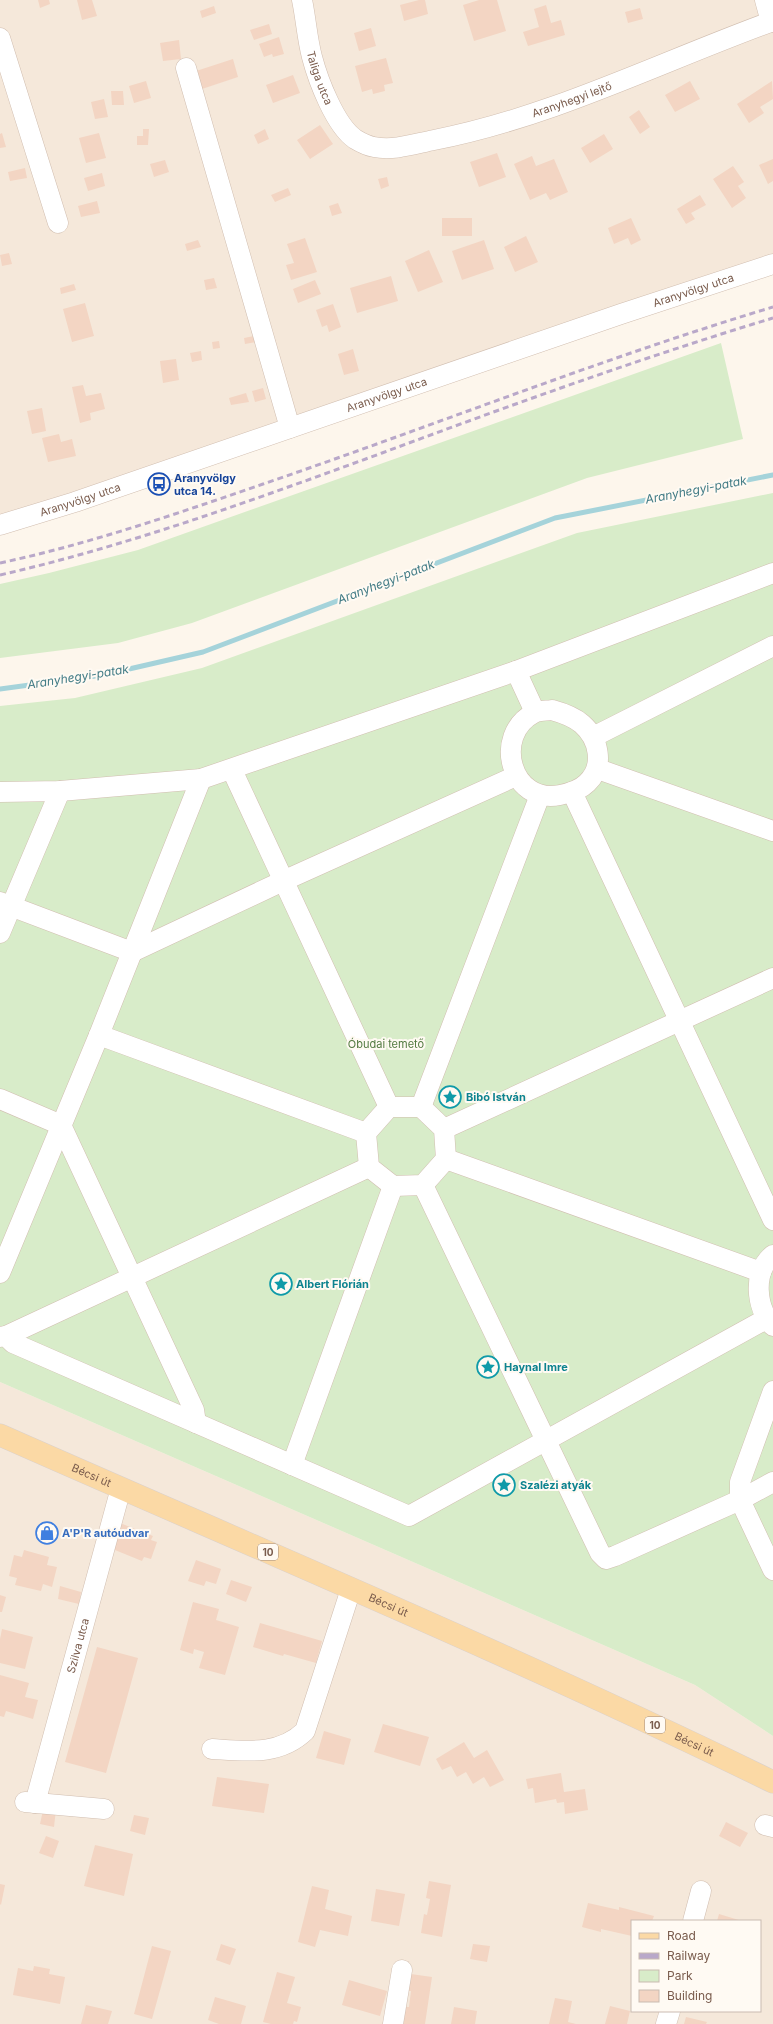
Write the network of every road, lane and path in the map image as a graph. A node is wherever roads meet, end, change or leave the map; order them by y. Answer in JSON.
{"nodes":[{"id":1,"x":302,"y":0,"type":"edge"},
{"id":2,"x":765,"y":0,"type":"edge"},
{"id":3,"x":772,"y":22,"type":"edge"},
{"id":4,"x":0,"y":38,"type":"edge"},
{"id":5,"x":186,"y":68,"type":"dead end"},
{"id":6,"x":364,"y":143,"type":"joint"},
{"id":7,"x":58,"y":223,"type":"dead end"},
{"id":8,"x":773,"y":264,"type":"edge"},
{"id":9,"x":290,"y":428,"type":"junction"},
{"id":10,"x":0,"y":525,"type":"edge"},
{"id":11,"x":773,"y":573,"type":"edge"},
{"id":12,"x":773,"y":646,"type":"edge"},
{"id":13,"x":516,"y":671,"type":"junction"},
{"id":14,"x":535,"y":712,"type":"junction"},
{"id":15,"x":593,"y":737,"type":"junction"},
{"id":16,"x":598,"y":769,"type":"junction"},
{"id":17,"x":232,"y":770,"type":"junction"},
{"id":18,"x":516,"y":776,"type":"junction"},
{"id":19,"x":201,"y":779,"type":"junction"},
{"id":20,"x":60,"y":791,"type":"junction"},
{"id":21,"x":0,"y":792,"type":"edge"},
{"id":22,"x":572,"y":792,"type":"junction"},
{"id":23,"x":540,"y":794,"type":"junction"},
{"id":24,"x":773,"y":831,"type":"edge"},
{"id":25,"x":283,"y":881,"type":"junction"},
{"id":26,"x":6,"y":905,"type":"edge"},
{"id":27,"x":0,"y":933,"type":"edge"},
{"id":28,"x":132,"y":952,"type":"junction"},
{"id":29,"x":773,"y":978,"type":"edge"},
{"id":30,"x":680,"y":1020,"type":"junction"},
{"id":31,"x":99,"y":1034,"type":"junction"},
{"id":32,"x":0,"y":1099,"type":"edge"},
{"id":33,"x":389,"y":1107,"type":"junction"},
{"id":34,"x":421,"y":1107,"type":"junction"},
{"id":35,"x":61,"y":1125,"type":"junction"},
{"id":36,"x":444,"y":1129,"type":"junction"},
{"id":37,"x":366,"y":1132,"type":"junction"},
{"id":38,"x":446,"y":1159,"type":"junction"},
{"id":39,"x":369,"y":1167,"type":"junction"},
{"id":40,"x":423,"y":1185,"type":"junction"},
{"id":41,"x":392,"y":1186,"type":"junction"},
{"id":42,"x":773,"y":1220,"type":"edge"},
{"id":43,"x":773,"y":1255,"type":"edge"},
{"id":44,"x":761,"y":1272,"type":"junction"},
{"id":45,"x":0,"y":1273,"type":"edge"},
{"id":46,"x":132,"y":1278,"type":"junction"},
{"id":47,"x":770,"y":1323,"type":"edge"},
{"id":48,"x":3,"y":1336,"type":"edge"},
{"id":49,"x":773,"y":1391,"type":"edge"},
{"id":50,"x":196,"y":1423,"type":"junction"},
{"id":51,"x":0,"y":1435,"type":"edge"},
{"id":52,"x":544,"y":1440,"type":"junction"},
{"id":53,"x":292,"y":1465,"type":"junction"},
{"id":54,"x":773,"y":1482,"type":"edge"},
{"id":55,"x":121,"y":1488,"type":"junction"},
{"id":56,"x":740,"y":1500,"type":"junction"},
{"id":57,"x":773,"y":1570,"type":"edge"},
{"id":58,"x":351,"y":1589,"type":"junction"},
{"id":59,"x":212,"y":1749,"type":"dead end"},
{"id":60,"x":773,"y":1782,"type":"edge"},
{"id":61,"x":104,"y":1809,"type":"dead end"},
{"id":62,"x":701,"y":1891,"type":"dead end"},
{"id":63,"x":694,"y":1920,"type":"edge"},
{"id":64,"x":402,"y":1970,"type":"dead end"},
{"id":65,"x":670,"y":2012,"type":"edge"},
{"id":66,"x":393,"y":2024,"type":"edge"},
{"id":67,"x":666,"y":2024,"type":"edge"}],
"edges":[{"from":1,"to":6,"type":"street","name":"Taliga utca"},
{"from":2,"to":3,"type":"street"},
{"from":3,"to":6,"type":"street","name":"Aranyhegyi lejtő"},
{"from":4,"to":7,"type":"street"},
{"from":5,"to":9,"type":"street"},
{"from":8,"to":9,"type":"street","name":"Aranyvölgy utca"},
{"from":9,"to":10,"type":"street","name":"Aranyvölgy utca"},
{"from":11,"to":13,"type":"street"},
{"from":12,"to":15,"type":"street"},
{"from":13,"to":14,"type":"street"},
{"from":13,"to":17,"type":"street"},
{"from":14,"to":15,"type":"street"},
{"from":14,"to":18,"type":"street"},
{"from":15,"to":16,"type":"street"},
{"from":16,"to":22,"type":"street"},
{"from":16,"to":24,"type":"street"},
{"from":17,"to":19,"type":"street"},
{"from":17,"to":25,"type":"street"},
{"from":18,"to":23,"type":"street"},
{"from":18,"to":25,"type":"street"},
{"from":19,"to":20,"type":"street"},
{"from":19,"to":28,"type":"street"},
{"from":20,"to":21,"type":"street"},
{"from":20,"to":26,"type":"street"},
{"from":22,"to":23,"type":"street"},
{"from":22,"to":30,"type":"street"},
{"from":23,"to":34,"type":"street"},
{"from":25,"to":28,"type":"street"},
{"from":25,"to":33,"type":"street"},
{"from":26,"to":27,"type":"street"},
{"from":26,"to":28,"type":"street"},
{"from":28,"to":31,"type":"street"},
{"from":29,"to":30,"type":"street"},
{"from":30,"to":36,"type":"street"},
{"from":30,"to":42,"type":"street"},
{"from":31,"to":35,"type":"street"},
{"from":31,"to":37,"type":"street"},
{"from":32,"to":35,"type":"street"},
{"from":33,"to":34,"type":"street"},
{"from":33,"to":37,"type":"street"},
{"from":34,"to":36,"type":"street"},
{"from":35,"to":45,"type":"street"},
{"from":35,"to":46,"type":"street"},
{"from":36,"to":38,"type":"street"},
{"from":37,"to":39,"type":"street"},
{"from":38,"to":40,"type":"street"},
{"from":38,"to":44,"type":"street"},
{"from":39,"to":41,"type":"street"},
{"from":39,"to":46,"type":"street"},
{"from":40,"to":41,"type":"street"},
{"from":40,"to":52,"type":"street"},
{"from":41,"to":53,"type":"street"},
{"from":43,"to":44,"type":"street"},
{"from":44,"to":47,"type":"street"},
{"from":46,"to":48,"type":"street"},
{"from":46,"to":50,"type":"street"},
{"from":47,"to":52,"type":"street"},
{"from":48,"to":50,"type":"street"},
{"from":49,"to":56,"type":"street"},
{"from":50,"to":53,"type":"street"},
{"from":51,"to":55,"type":"main road","name":"Bécsi út","number":"10"},
{"from":52,"to":53,"type":"street"},
{"from":52,"to":56,"type":"street"},
{"from":54,"to":56,"type":"street"},
{"from":55,"to":58,"type":"main road","name":"Bécsi út","number":"10"},
{"from":55,"to":61,"type":"street","name":"Szilva utca"},
{"from":56,"to":57,"type":"street"},
{"from":58,"to":59,"type":"street"},
{"from":58,"to":60,"type":"main road","name":"Bécsi út","number":"10"},
{"from":62,"to":63,"type":"street"},
{"from":64,"to":66,"type":"street"},
{"from":65,"to":67,"type":"street"}]}
